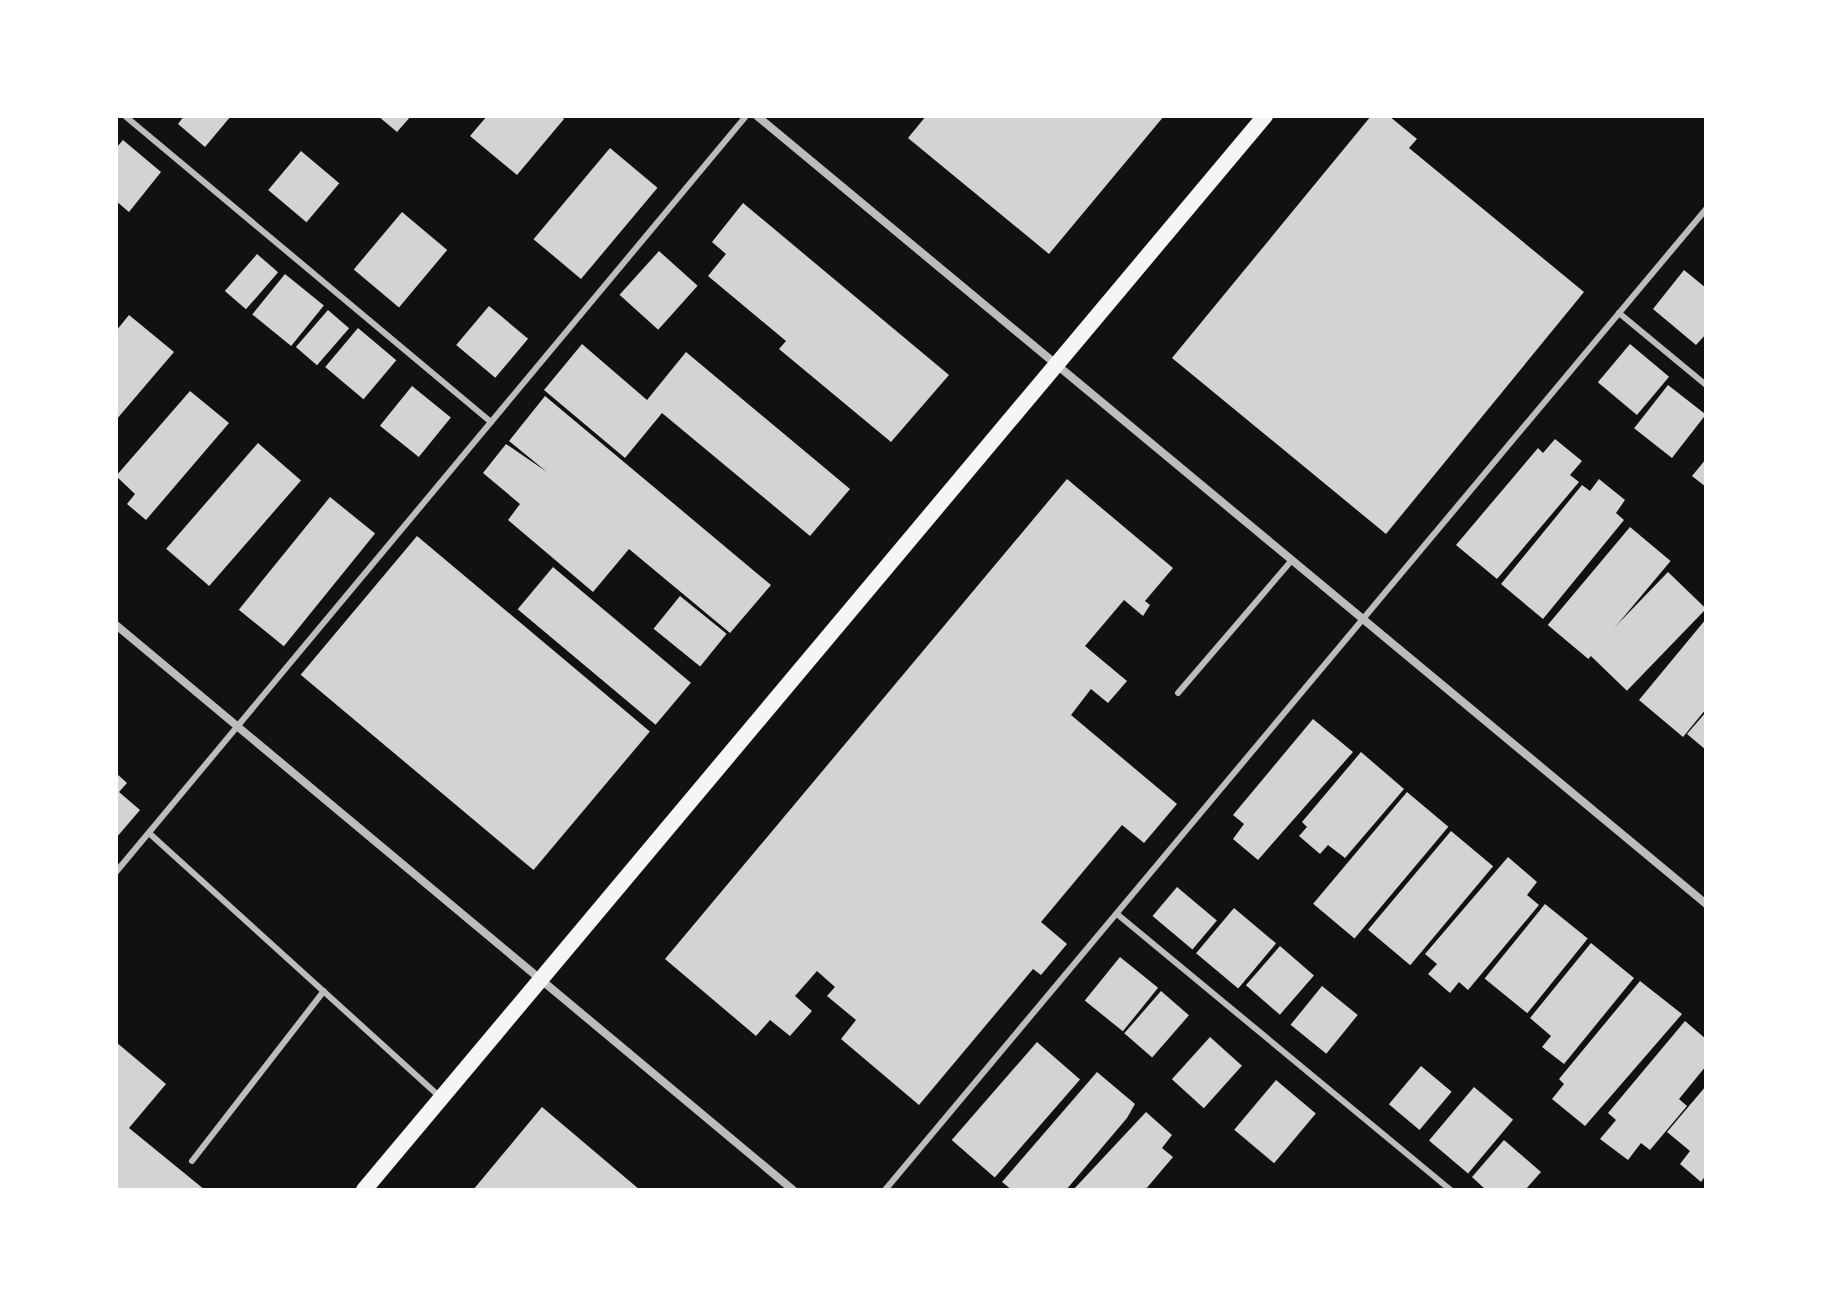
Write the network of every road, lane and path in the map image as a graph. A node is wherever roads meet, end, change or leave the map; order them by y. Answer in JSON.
{"nodes":[{"id":1,"x":125,"y":116,"type":"edge"},
{"id":2,"x":746,"y":116,"type":"edge"},
{"id":3,"x":757,"y":116,"type":"edge"},
{"id":4,"x":1265,"y":116,"type":"edge"},
{"id":5,"x":1706,"y":209,"type":"edge"},
{"id":6,"x":1619,"y":313,"type":"junction"},
{"id":7,"x":1056,"y":365,"type":"junction"},
{"id":8,"x":1706,"y":385,"type":"edge"},
{"id":9,"x":491,"y":422,"type":"junction"},
{"id":10,"x":1292,"y":560,"type":"junction"},
{"id":11,"x":1363,"y":620,"type":"junction"},
{"id":12,"x":116,"y":625,"type":"edge"},
{"id":13,"x":1178,"y":693,"type":"dead end"},
{"id":14,"x":237,"y":727,"type":"junction"},
{"id":15,"x":149,"y":833,"type":"junction"},
{"id":16,"x":116,"y":872,"type":"edge"},
{"id":17,"x":1706,"y":904,"type":"edge"},
{"id":18,"x":1117,"y":914,"type":"junction"},
{"id":19,"x":540,"y":979,"type":"junction"},
{"id":20,"x":324,"y":991,"type":"junction"},
{"id":21,"x":441,"y":1098,"type":"junction"},
{"id":22,"x":192,"y":1161,"type":"dead end"},
{"id":23,"x":364,"y":1190,"type":"edge"},
{"id":24,"x":793,"y":1190,"type":"edge"},
{"id":25,"x":885,"y":1190,"type":"edge"},
{"id":26,"x":1451,"y":1190,"type":"edge"}],
"edges":[{"from":1,"to":9,"type":"lane"},
{"from":2,"to":9,"type":"lane"},
{"from":3,"to":7,"type":"street"},
{"from":4,"to":7,"type":"main road"},
{"from":5,"to":6,"type":"lane"},
{"from":6,"to":8,"type":"lane"},
{"from":6,"to":11,"type":"lane"},
{"from":7,"to":10,"type":"street"},
{"from":7,"to":19,"type":"main road"},
{"from":9,"to":14,"type":"lane"},
{"from":10,"to":11,"type":"street"},
{"from":10,"to":13,"type":"lane"},
{"from":11,"to":17,"type":"street"},
{"from":11,"to":18,"type":"lane"},
{"from":12,"to":14,"type":"street"},
{"from":14,"to":15,"type":"lane"},
{"from":14,"to":19,"type":"street"},
{"from":15,"to":16,"type":"lane"},
{"from":15,"to":20,"type":"lane"},
{"from":18,"to":25,"type":"lane"},
{"from":18,"to":26,"type":"lane"},
{"from":19,"to":21,"type":"main road"},
{"from":19,"to":24,"type":"street"},
{"from":20,"to":21,"type":"lane"},
{"from":20,"to":22,"type":"lane"},
{"from":21,"to":23,"type":"main road"}]}
